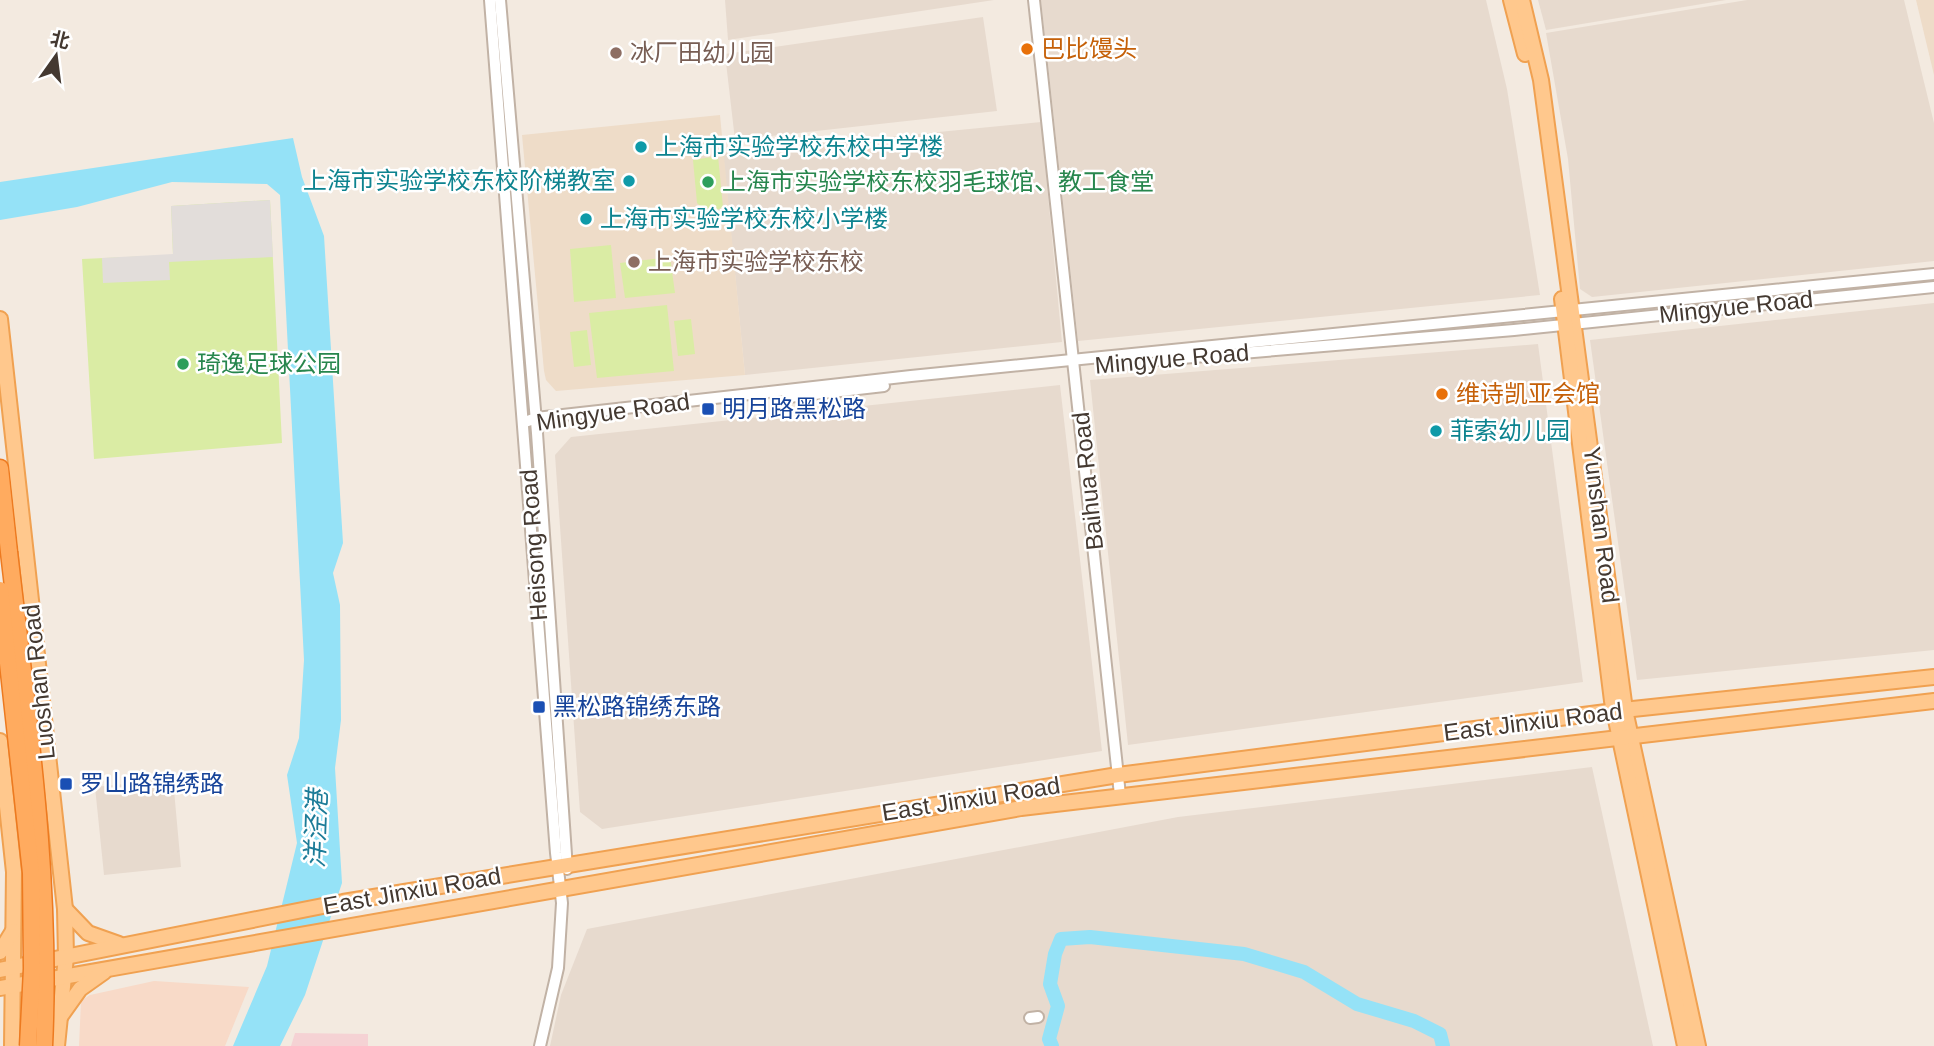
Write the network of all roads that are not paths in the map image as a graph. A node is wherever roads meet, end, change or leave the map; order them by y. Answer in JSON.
{"nodes":[{"id":1,"x":490,"y":0,"type":"edge"},
{"id":2,"x":500,"y":0,"type":"edge"},
{"id":3,"x":1034,"y":0,"type":"edge"},
{"id":4,"x":1511,"y":0,"type":"edge"},
{"id":5,"x":1522,"y":0,"type":"edge"},
{"id":6,"x":1934,"y":274,"type":"edge"},
{"id":7,"x":1934,"y":287,"type":"edge"},
{"id":8,"x":1569,"y":317,"type":"junction"},
{"id":9,"x":0,"y":319,"type":"edge"},
{"id":10,"x":1075,"y":365,"type":"junction"},
{"id":11,"x":532,"y":422,"type":"junction"},
{"id":12,"x":0,"y":468,"type":"edge"},
{"id":13,"x":0,"y":590,"type":"edge"},
{"id":14,"x":1934,"y":677,"type":"edge"},
{"id":15,"x":1934,"y":701,"type":"edge"},
{"id":16,"x":1619,"y":710,"type":"junction"},
{"id":17,"x":1624,"y":736,"type":"junction"},
{"id":18,"x":0,"y":741,"type":"edge"},
{"id":19,"x":1118,"y":775,"type":"junction"},
{"id":20,"x":1120,"y":794,"type":"junction"},
{"id":21,"x":563,"y":865,"type":"junction"},
{"id":22,"x":562,"y":896,"type":"junction"},
{"id":23,"x":65,"y":909,"type":"junction"},
{"id":24,"x":13,"y":930,"type":"junction"},
{"id":25,"x":123,"y":945,"type":"junction"},
{"id":26,"x":0,"y":953,"type":"edge"},
{"id":27,"x":66,"y":957,"type":"junction"},
{"id":28,"x":15,"y":967,"type":"junction"},
{"id":29,"x":106,"y":969,"type":"junction"},
{"id":30,"x":0,"y":970,"type":"edge"},
{"id":31,"x":64,"y":977,"type":"junction"},
{"id":32,"x":7,"y":987,"type":"edge"},
{"id":33,"x":0,"y":1013,"type":"edge"},
{"id":34,"x":59,"y":1018,"type":"junction"},
{"id":35,"x":13,"y":1026,"type":"junction"},
{"id":36,"x":12,"y":1046,"type":"edge"},
{"id":37,"x":28,"y":1046,"type":"edge"},
{"id":38,"x":44,"y":1046,"type":"edge"},
{"id":39,"x":57,"y":1046,"type":"edge"},
{"id":40,"x":540,"y":1046,"type":"edge"},
{"id":41,"x":1685,"y":1046,"type":"edge"},
{"id":42,"x":1698,"y":1046,"type":"edge"}],
"edges":[{"from":1,"to":11,"type":"street"},
{"from":2,"to":11,"type":"street"},
{"from":3,"to":10,"type":"street","name":"Baihua Road"},
{"from":4,"to":8,"type":"main road","name":"Yunshan Road"},
{"from":5,"to":8,"type":"main road","name":"Yunshan Road"},
{"from":6,"to":8,"type":"street","name":"Mingyue Road"},
{"from":7,"to":8,"type":"street","name":"Mingyue Road"},
{"from":8,"to":10,"type":"street","name":"Mingyue Road"},
{"from":8,"to":16,"type":"main road","name":"Yunshan Road"},
{"from":9,"to":23,"type":"main road","name":"Luoshan Road"},
{"from":10,"to":11,"type":"street","name":"Mingyue Road"},
{"from":10,"to":19,"type":"street","name":"Baihua Road"},
{"from":11,"to":21,"type":"street"},
{"from":12,"to":38,"type":"highway","bridge":true},
{"from":13,"to":37,"type":"highway","bridge":true},
{"from":14,"to":16,"type":"main road","name":"East Jinxiu Road"},
{"from":15,"to":17,"type":"main road","name":"East Jinxiu Road"},
{"from":16,"to":17,"type":"main road","name":"Yunshan Road"},
{"from":16,"to":19,"type":"main road","name":"East Jinxiu Road"},
{"from":17,"to":20,"type":"main road","name":"East Jinxiu Road"},
{"from":17,"to":41,"type":"main road","name":"Yunshan Road"},
{"from":17,"to":42,"type":"main road","name":"Yunshan Road"},
{"from":18,"to":24,"type":"main road","name":"Luoshan Road"},
{"from":19,"to":20,"type":"street","name":"Baihua Road"},
{"from":19,"to":21,"type":"main road","name":"East Jinxiu Road"},
{"from":20,"to":22,"type":"main road","name":"East Jinxiu Road"},
{"from":21,"to":22,"type":"street"},
{"from":21,"to":25,"type":"main road","name":"East Jinxiu Road"},
{"from":22,"to":29,"type":"main road","name":"East Jinxiu Road"},
{"from":22,"to":40,"type":"street"},
{"from":23,"to":25,"type":"main road"},
{"from":23,"to":27,"type":"main road","name":"Luoshan Road"},
{"from":24,"to":26,"type":"main road"},
{"from":24,"to":28,"type":"main road","name":"Luoshan Road"},
{"from":25,"to":27,"type":"main road","name":"East Jinxiu Road"},
{"from":27,"to":28,"type":"main road","name":"East Jinxiu Road"},
{"from":27,"to":31,"type":"main road","name":"Luoshan Road"},
{"from":28,"to":30,"type":"main road","name":"East Jinxiu Road"},
{"from":28,"to":32,"type":"main road","name":"Luoshan Road"},
{"from":29,"to":31,"type":"main road","name":"East Jinxiu Road"},
{"from":29,"to":34,"type":"main road"},
{"from":31,"to":32,"type":"main road","name":"East Jinxiu Road"},
{"from":31,"to":34,"type":"main road","name":"Luoshan Road"},
{"from":32,"to":35,"type":"main road","name":"Luoshan Road"},
{"from":33,"to":35,"type":"main road"},
{"from":34,"to":39,"type":"main road","name":"Luoshan Road"},
{"from":35,"to":36,"type":"main road","name":"Luoshan Road"}]}
